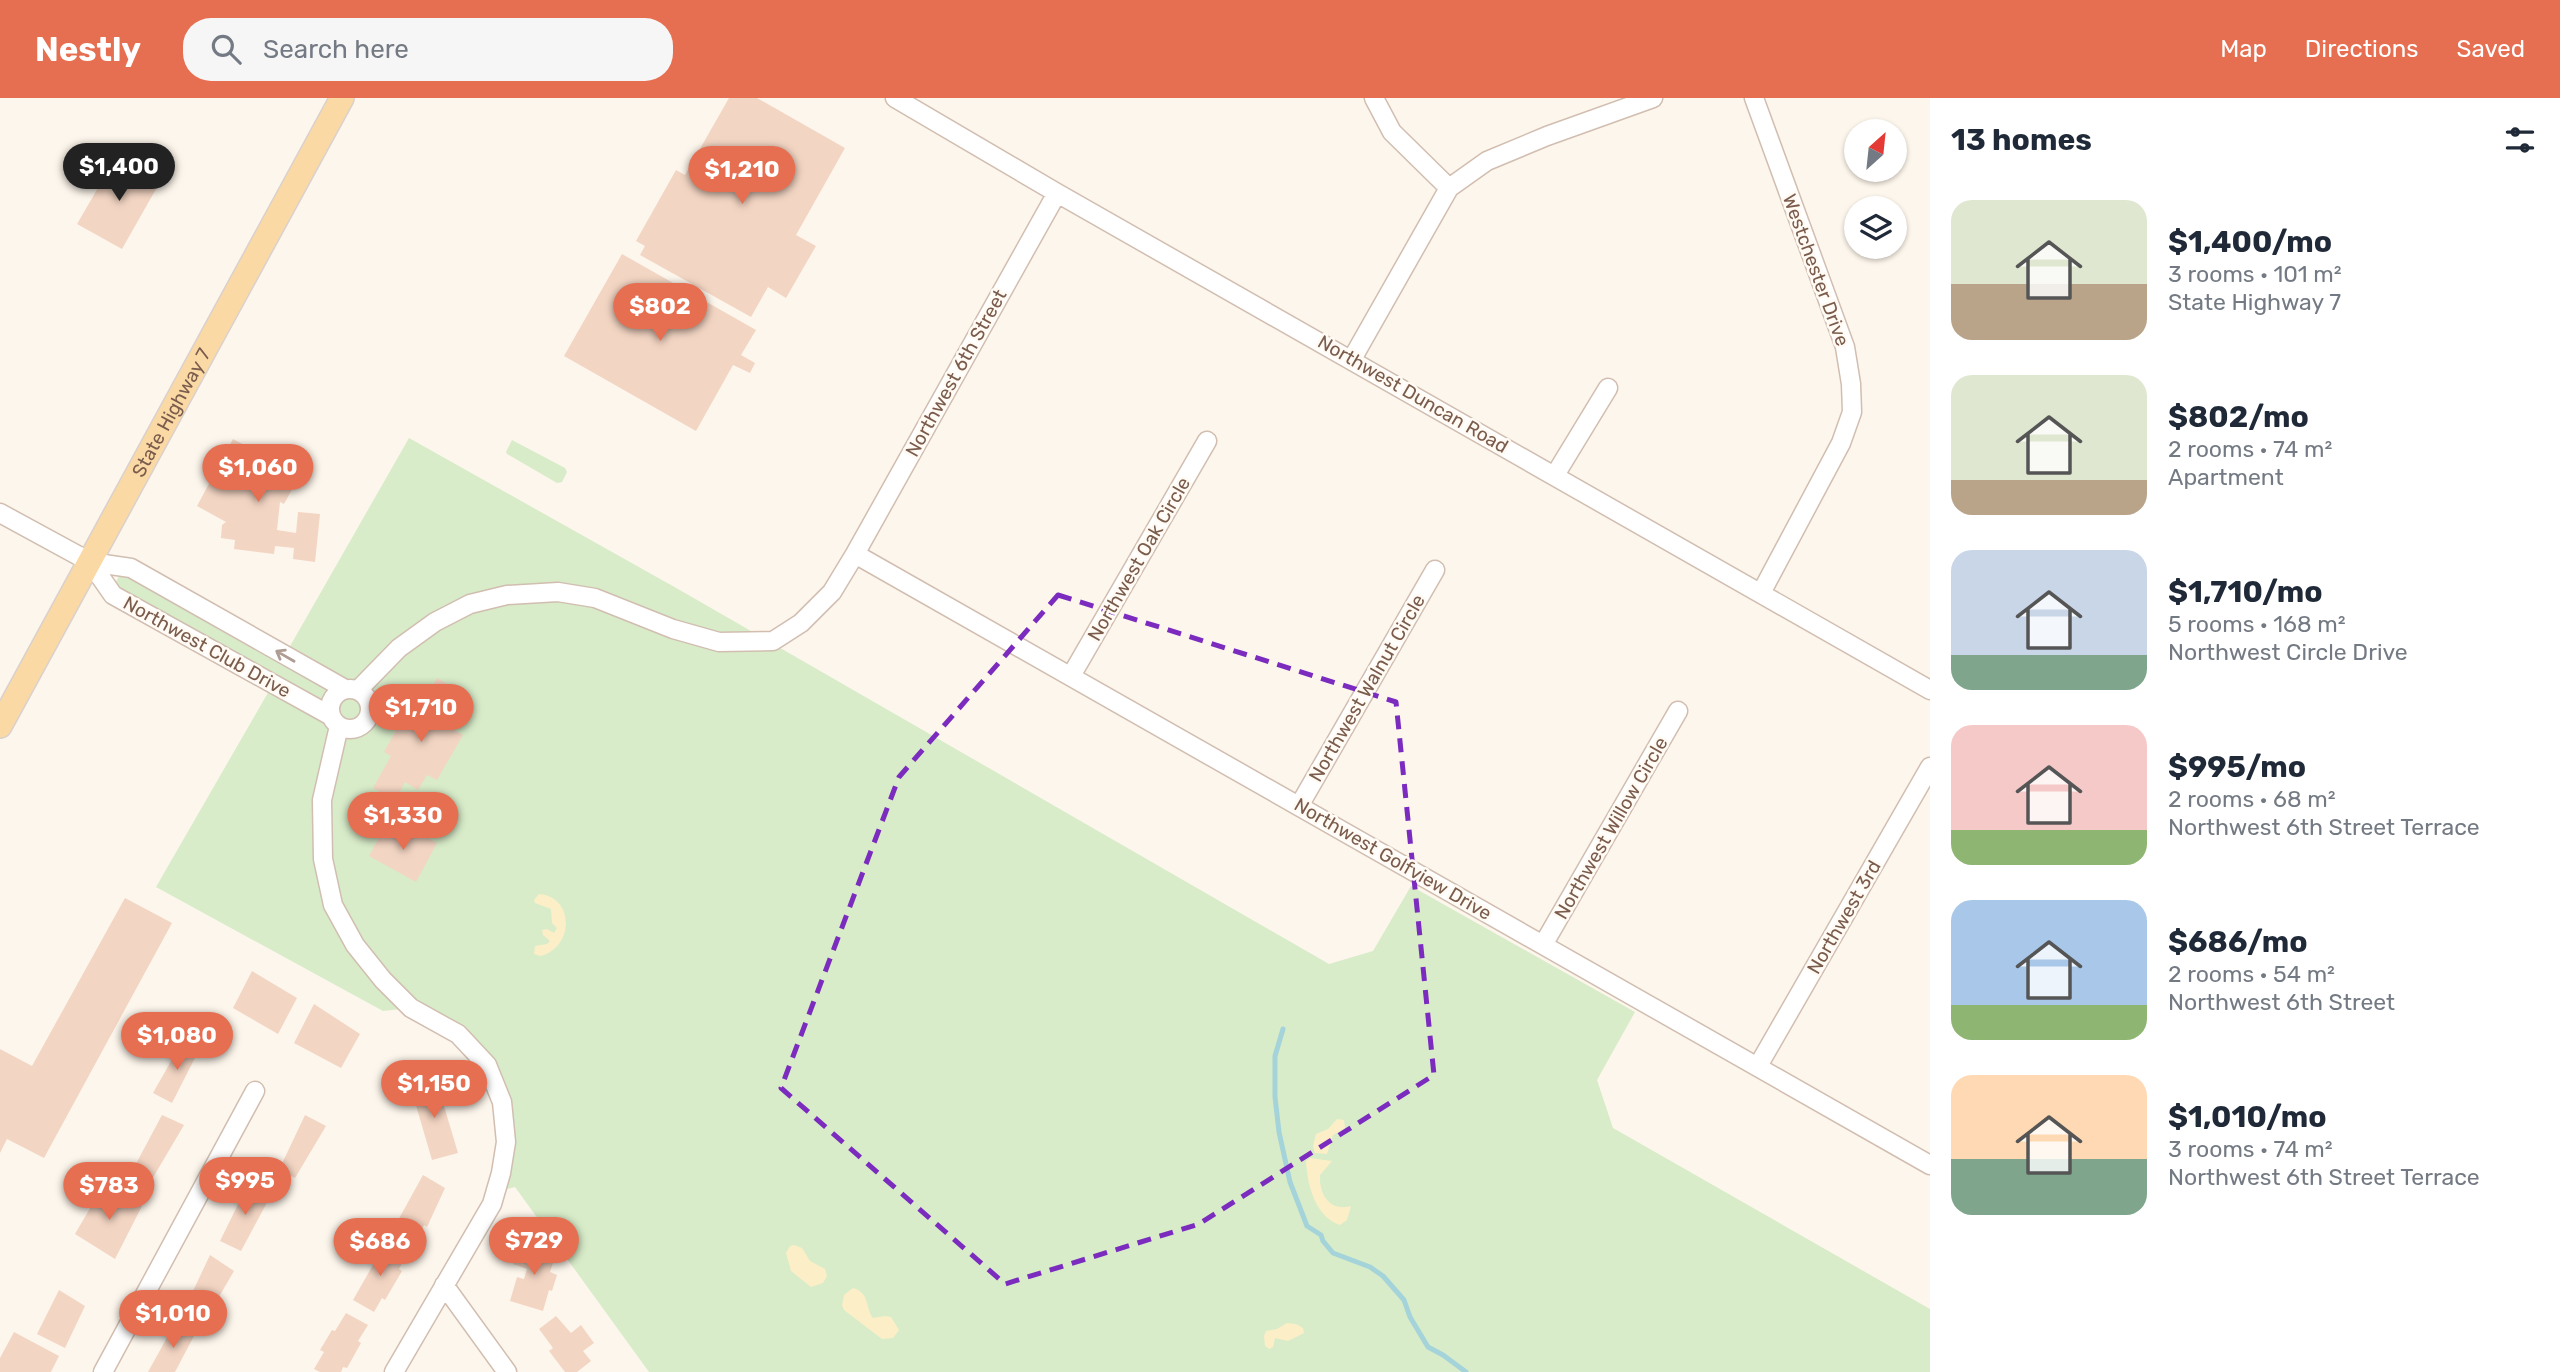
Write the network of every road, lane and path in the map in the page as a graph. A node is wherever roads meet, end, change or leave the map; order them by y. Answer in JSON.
{"nodes":[{"id":1,"x":342,"y":98,"type":"edge"},
{"id":2,"x":895,"y":98,"type":"edge"},
{"id":3,"x":1374,"y":98,"type":"edge"},
{"id":4,"x":1653,"y":98,"type":"edge"},
{"id":5,"x":1754,"y":98,"type":"edge"},
{"id":6,"x":1449,"y":188,"type":"junction"},
{"id":7,"x":1057,"y":193,"type":"junction"},
{"id":8,"x":1352,"y":359,"type":"junction"},
{"id":9,"x":1608,"y":388,"type":"dead end"},
{"id":10,"x":1207,"y":442,"type":"dead end"},
{"id":11,"x":1555,"y":475,"type":"junction"},
{"id":12,"x":0,"y":513,"type":"edge"},
{"id":13,"x":855,"y":554,"type":"junction"},
{"id":14,"x":90,"y":562,"type":"junction"},
{"id":15,"x":1435,"y":569,"type":"dead end"},
{"id":16,"x":1761,"y":593,"type":"junction"},
{"id":17,"x":1071,"y":676,"type":"junction"},
{"id":18,"x":351,"y":690,"type":"junction"},
{"id":19,"x":1930,"y":690,"type":"edge"},
{"id":20,"x":1678,"y":711,"type":"dead end"},
{"id":21,"x":335,"y":721,"type":"junction"},
{"id":22,"x":0,"y":726,"type":"edge"},
{"id":23,"x":1930,"y":767,"type":"edge"},
{"id":24,"x":1299,"y":806,"type":"junction"},
{"id":25,"x":1543,"y":945,"type":"junction"},
{"id":26,"x":1758,"y":1066,"type":"junction"},
{"id":27,"x":255,"y":1091,"type":"dead end"},
{"id":28,"x":1930,"y":1165,"type":"edge"},
{"id":29,"x":444,"y":1286,"type":"junction"},
{"id":30,"x":103,"y":1372,"type":"edge"},
{"id":31,"x":394,"y":1372,"type":"edge"},
{"id":32,"x":507,"y":1372,"type":"edge"}],
"edges":[{"from":1,"to":14,"type":"main road","name":"State Highway 7"},
{"from":2,"to":7,"type":"street","name":"Northwest Duncan Road"},
{"from":3,"to":6,"type":"street"},
{"from":4,"to":6,"type":"street"},
{"from":5,"to":16,"type":"street","name":"Westchester Drive"},
{"from":6,"to":8,"type":"street"},
{"from":7,"to":8,"type":"street","name":"Northwest Duncan Road"},
{"from":7,"to":13,"type":"street","name":"Northwest 6th Street"},
{"from":8,"to":11,"type":"street","name":"Northwest Duncan Road"},
{"from":9,"to":11,"type":"street"},
{"from":10,"to":17,"type":"street","name":"Northwest Oak Circle"},
{"from":11,"to":16,"type":"street","name":"Northwest Duncan Road"},
{"from":12,"to":14,"type":"street"},
{"from":13,"to":17,"type":"street","name":"Northwest Golfview Drive"},
{"from":13,"to":18,"type":"street","name":"Northwest 6th Street"},
{"from":18,"to":14,"type":"street","name":"Northwest Club Drive","one_way":true},
{"from":14,"to":21,"type":"street","name":"Northwest Club Drive"},
{"from":14,"to":22,"type":"main road","name":"State Highway 7"},
{"from":15,"to":24,"type":"street","name":"Northwest Walnut Circle"},
{"from":16,"to":19,"type":"street","name":"Northwest Duncan Road"},
{"from":17,"to":24,"type":"street","name":"Northwest Golfview Drive"},
{"from":18,"to":21,"type":"street"},
{"from":18,"to":21,"type":"street"},
{"from":20,"to":25,"type":"street","name":"Northwest Willow Circle"},
{"from":21,"to":29,"type":"street"},
{"from":23,"to":26,"type":"street","name":"Northwest 3rd"},
{"from":24,"to":25,"type":"street","name":"Northwest Golfview Drive"},
{"from":25,"to":26,"type":"street","name":"Northwest Golfview Drive"},
{"from":26,"to":28,"type":"street","name":"Northwest Golfview Drive"},
{"from":27,"to":30,"type":"street"},
{"from":29,"to":31,"type":"street"},
{"from":29,"to":32,"type":"street"}]}
